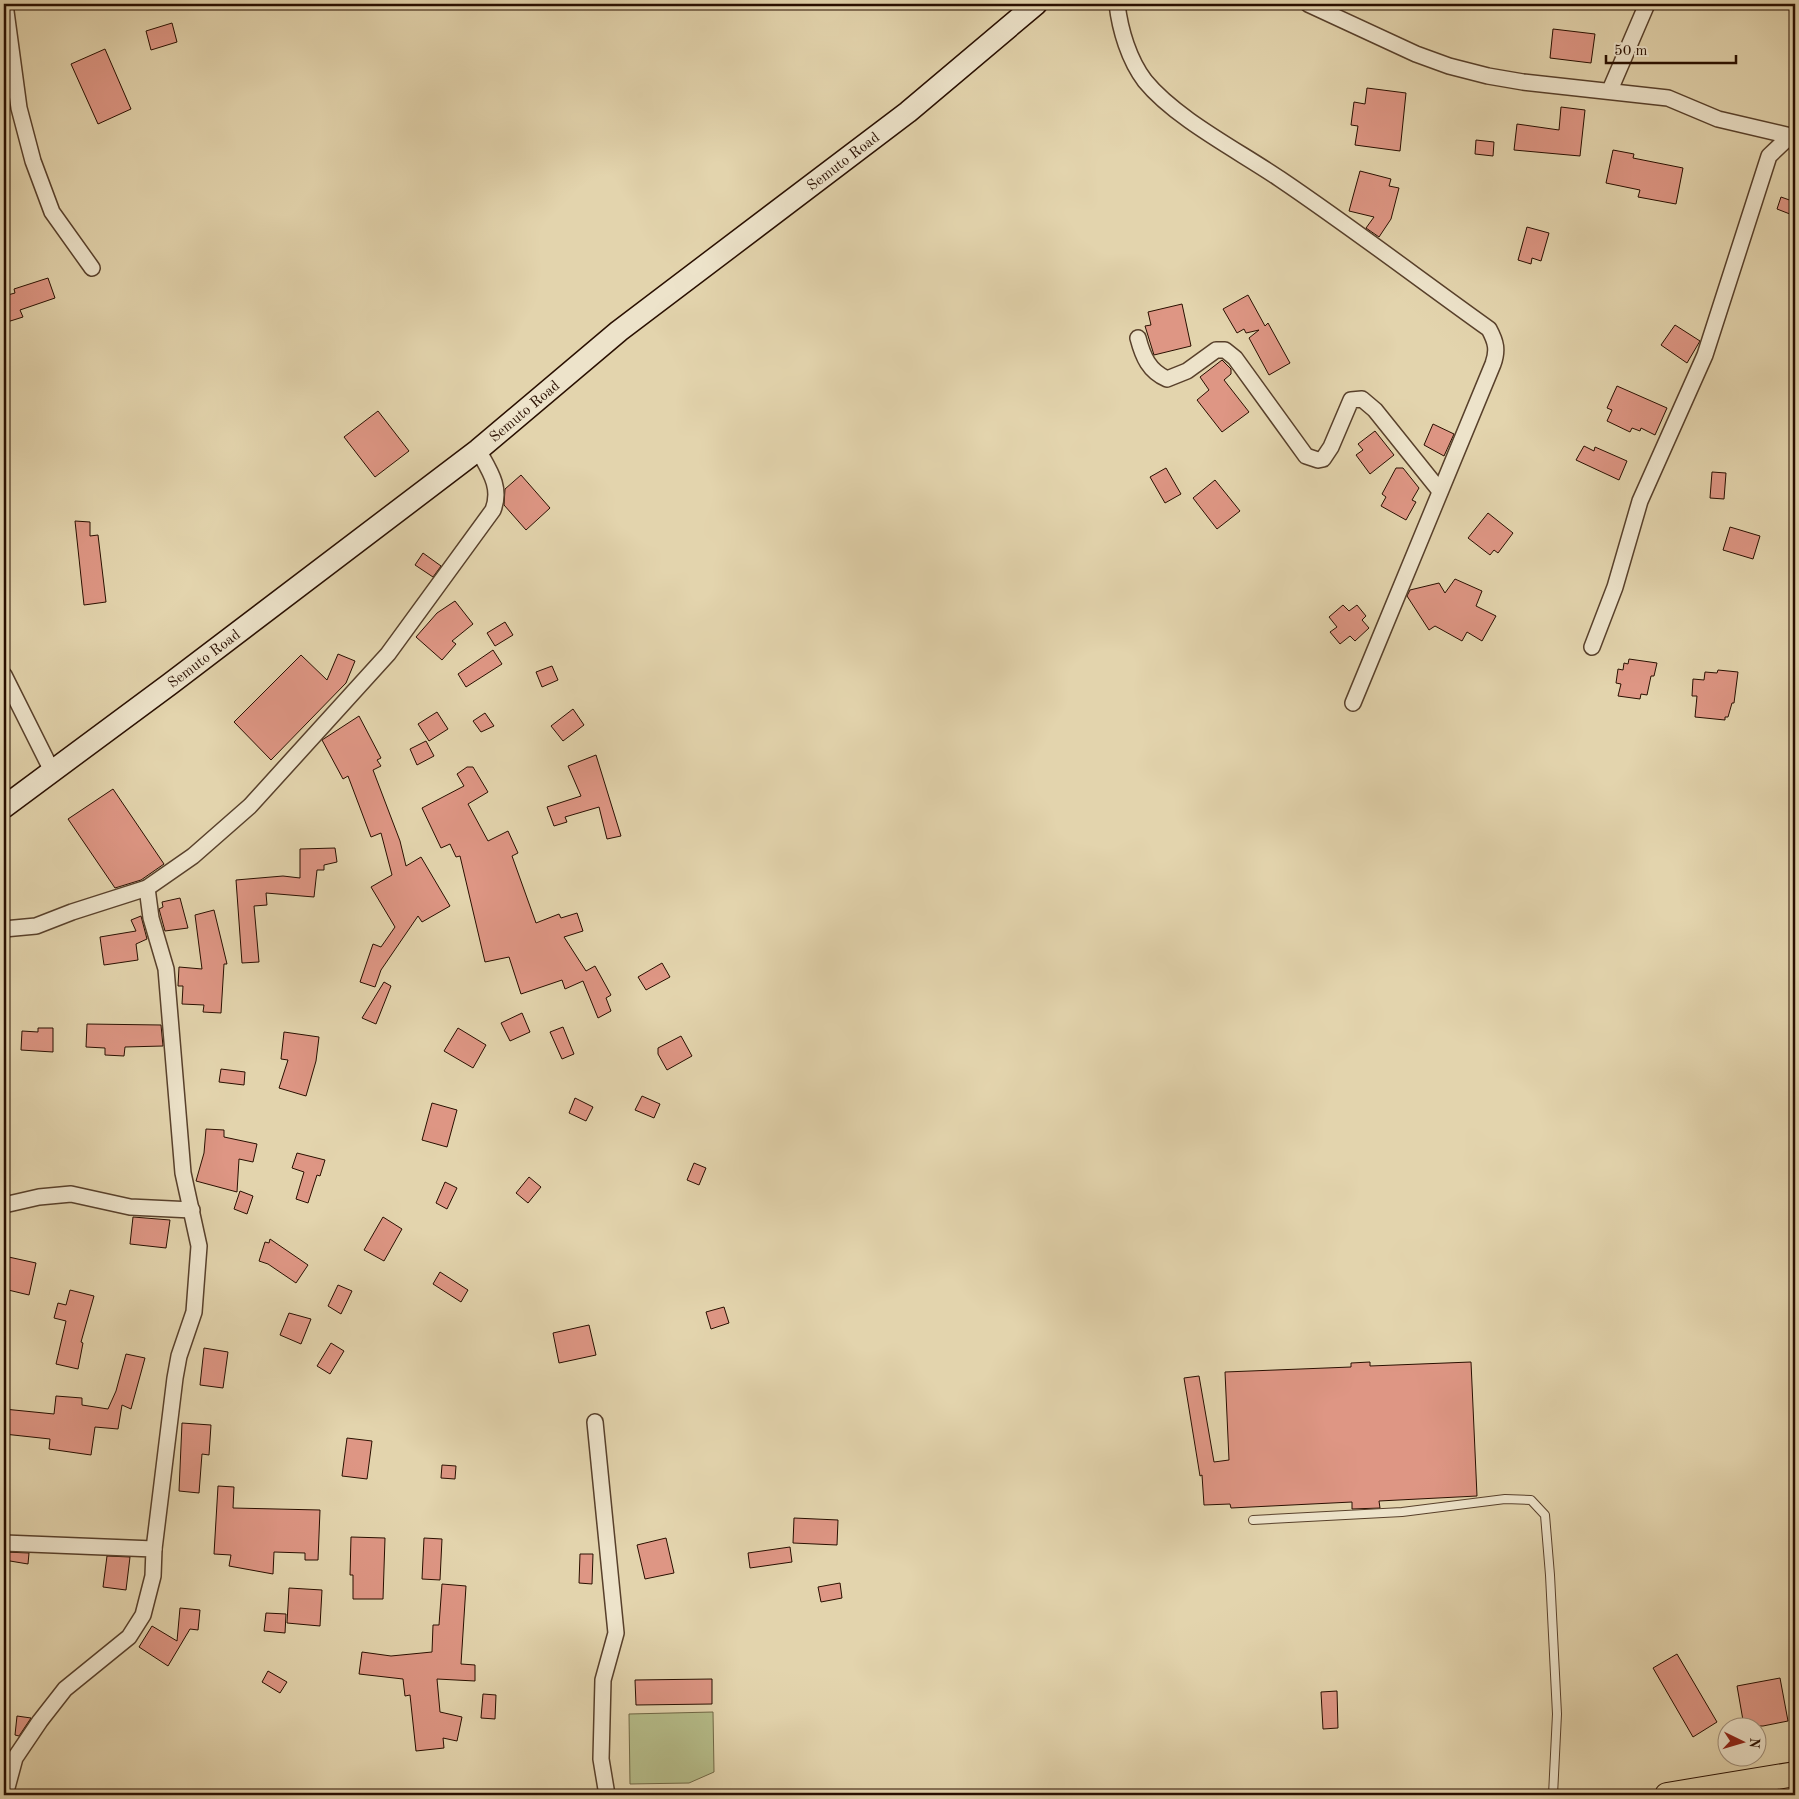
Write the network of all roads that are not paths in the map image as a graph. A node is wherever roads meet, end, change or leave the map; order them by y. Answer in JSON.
{"nodes":[{"id":1,"x":5,"y":4,"type":"edge"},
{"id":2,"x":1036,"y":4,"type":"edge"},
{"id":3,"x":1117,"y":4,"type":"edge"},
{"id":4,"x":1308,"y":4,"type":"edge"},
{"id":5,"x":1648,"y":4,"type":"edge"},
{"id":6,"x":1610,"y":90,"type":"junction"},
{"id":7,"x":1793,"y":136,"type":"edge"},
{"id":8,"x":92,"y":268,"type":"dead end"},
{"id":9,"x":1138,"y":338,"type":"dead end"},
{"id":10,"x":478,"y":450,"type":"junction"},
{"id":11,"x":1440,"y":491,"type":"junction"},
{"id":12,"x":1592,"y":647,"type":"dead end"},
{"id":13,"x":4,"y":675,"type":"edge"},
{"id":14,"x":1353,"y":703,"type":"dead end"},
{"id":15,"x":52,"y":771,"type":"junction"},
{"id":16,"x":4,"y":807,"type":"edge"},
{"id":17,"x":147,"y":888,"type":"junction"},
{"id":18,"x":4,"y":929,"type":"edge"},
{"id":19,"x":4,"y":1205,"type":"edge"},
{"id":20,"x":192,"y":1210,"type":"junction"},
{"id":21,"x":595,"y":1422,"type":"dead end"},
{"id":22,"x":1253,"y":1520,"type":"dead end"},
{"id":23,"x":4,"y":1543,"type":"edge"},
{"id":24,"x":154,"y":1549,"type":"junction"},
{"id":25,"x":1795,"y":1774,"type":"edge"},
{"id":26,"x":5,"y":1795,"type":"edge"},
{"id":27,"x":607,"y":1795,"type":"edge"},
{"id":28,"x":1554,"y":1795,"type":"edge"},
{"id":29,"x":1667,"y":1795,"type":"edge"}],
"edges":[{"from":1,"to":8,"type":"street"},
{"from":2,"to":10,"type":"main road","name":"Semuto Road"},
{"from":3,"to":11,"type":"street"},
{"from":4,"to":6,"type":"street"},
{"from":5,"to":6,"type":"street"},
{"from":6,"to":7,"type":"street"},
{"from":7,"to":12,"type":"street"},
{"from":9,"to":11,"type":"street"},
{"from":10,"to":15,"type":"main road","name":"Semuto Road"},
{"from":10,"to":17,"type":"street"},
{"from":11,"to":14,"type":"street"},
{"from":13,"to":15,"type":"street"},
{"from":15,"to":16,"type":"main road","name":"Semuto Road"},
{"from":17,"to":18,"type":"street"},
{"from":17,"to":20,"type":"street"},
{"from":19,"to":20,"type":"street"},
{"from":20,"to":24,"type":"street"},
{"from":21,"to":27,"type":"street"},
{"from":22,"to":28,"type":"lane"},
{"from":23,"to":24,"type":"street"},
{"from":24,"to":26,"type":"street"},
{"from":25,"to":29,"type":"main road"}]}
